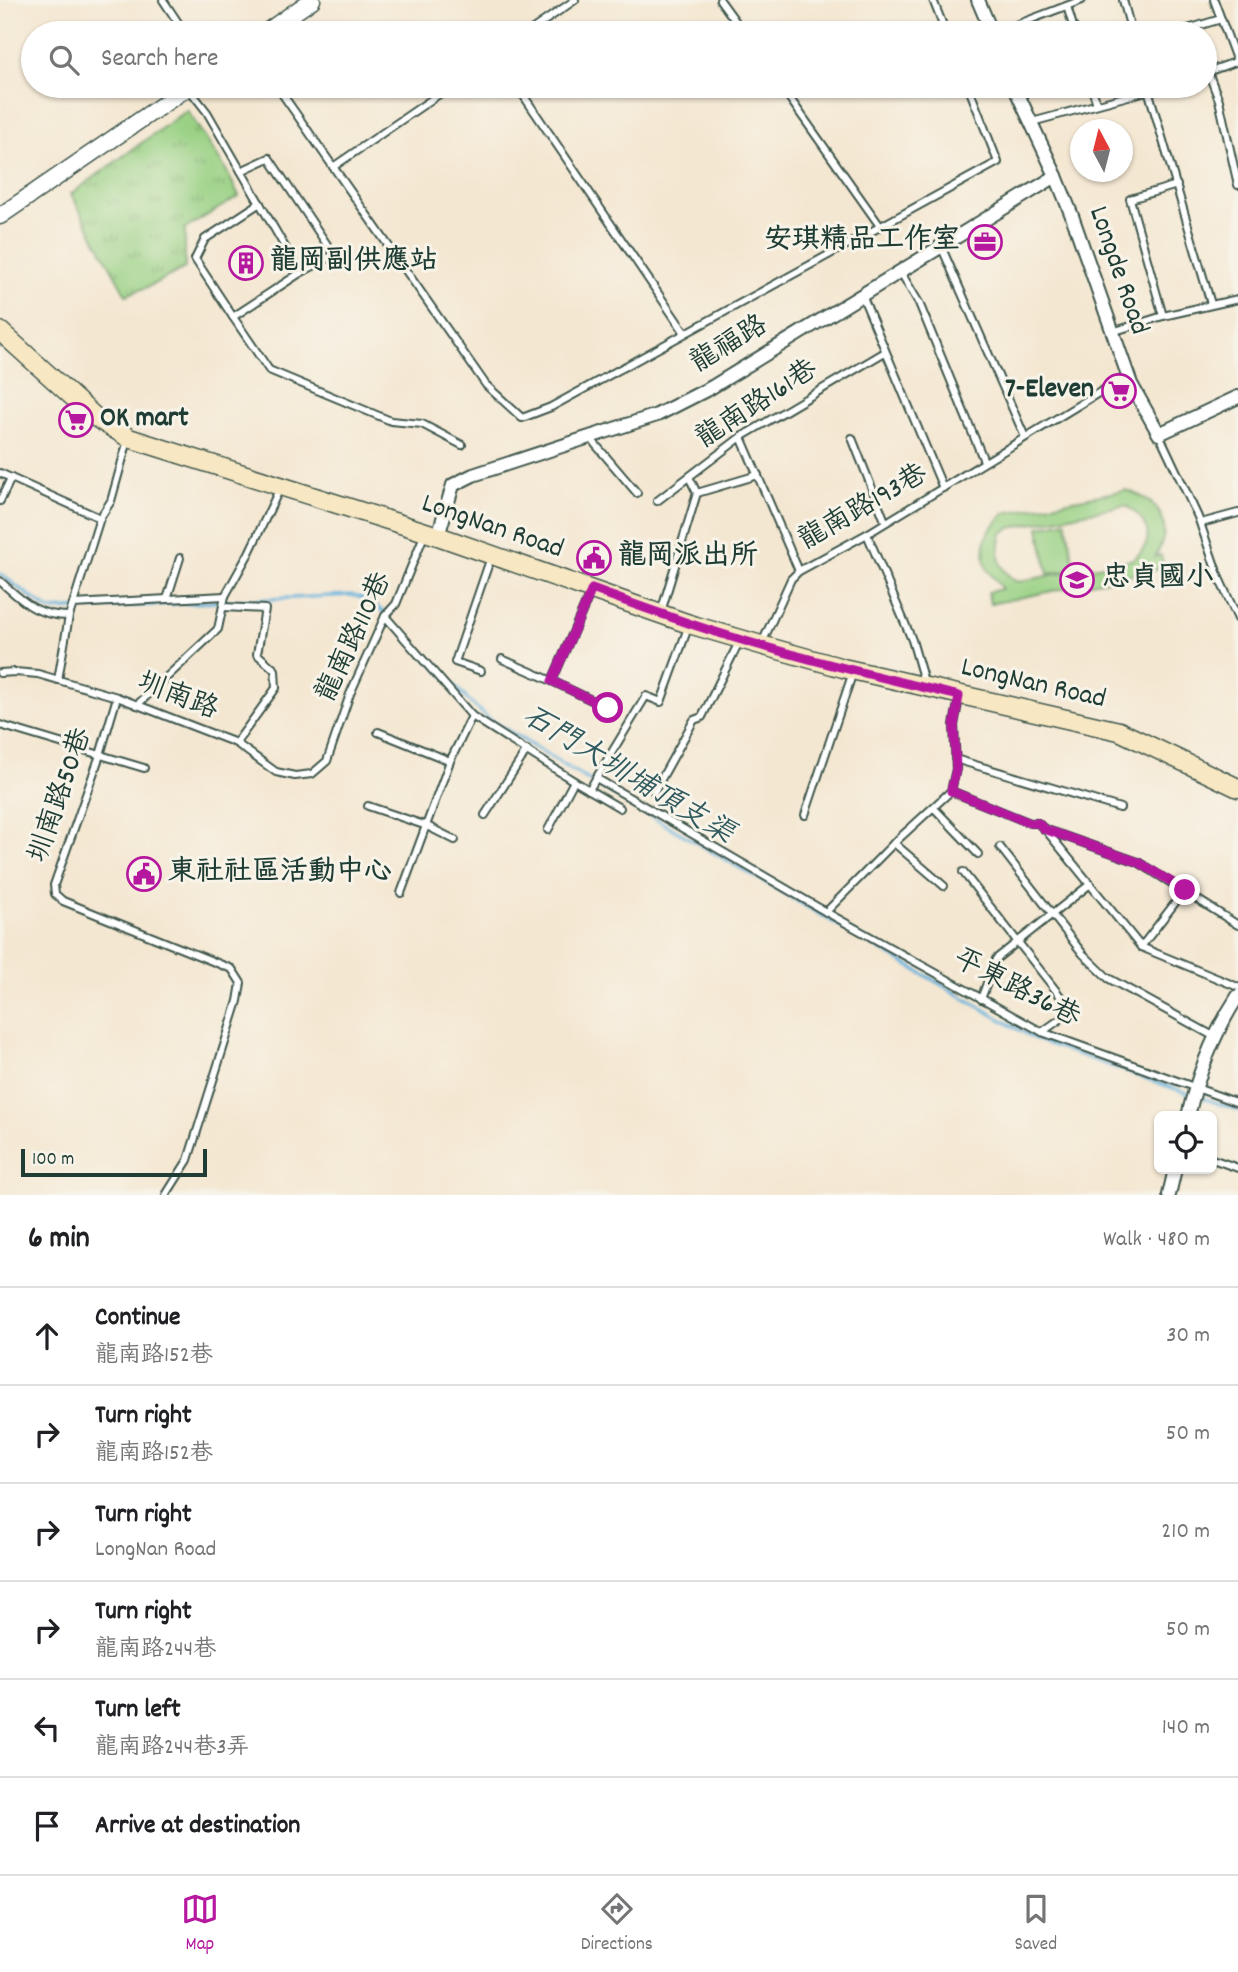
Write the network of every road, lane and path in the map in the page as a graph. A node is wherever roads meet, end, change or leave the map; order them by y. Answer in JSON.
{"nodes":[{"id":1,"x":163,"y":0,"type":"edge"},
{"id":2,"x":312,"y":0,"type":"edge"},
{"id":3,"x":575,"y":0,"type":"edge"},
{"id":4,"x":720,"y":0,"type":"edge"},
{"id":5,"x":933,"y":0,"type":"edge"},
{"id":6,"x":978,"y":0,"type":"edge"},
{"id":7,"x":1082,"y":0,"type":"edge"},
{"id":8,"x":1123,"y":0,"type":"edge"},
{"id":9,"x":1214,"y":0,"type":"edge"},
{"id":10,"x":1067,"y":6,"type":"junction"},
{"id":11,"x":1221,"y":19,"type":"junction"},
{"id":12,"x":178,"y":21,"type":"edge"},
{"id":13,"x":282,"y":21,"type":"edge"},
{"id":14,"x":544,"y":21,"type":"edge"},
{"id":15,"x":735,"y":21,"type":"edge"},
{"id":16,"x":941,"y":21,"type":"edge"},
{"id":17,"x":988,"y":21,"type":"edge"},
{"id":18,"x":1026,"y":21,"type":"edge"},
{"id":19,"x":1071,"y":21,"type":"edge"},
{"id":20,"x":1129,"y":21,"type":"edge"},
{"id":21,"x":1214,"y":21,"type":"edge"},
{"id":22,"x":1237,"y":62,"type":"edge"},
{"id":23,"x":1217,"y":68,"type":"edge"},
{"id":24,"x":1217,"y":96,"type":"edge"},
{"id":25,"x":173,"y":98,"type":"edge"},
{"id":26,"x":197,"y":98,"type":"edge"},
{"id":27,"x":285,"y":98,"type":"edge"},
{"id":28,"x":434,"y":98,"type":"edge"},
{"id":29,"x":525,"y":98,"type":"edge"},
{"id":30,"x":789,"y":98,"type":"edge"},
{"id":31,"x":973,"y":98,"type":"edge"},
{"id":32,"x":1019,"y":98,"type":"edge"},
{"id":33,"x":1095,"y":98,"type":"edge"},
{"id":34,"x":1116,"y":98,"type":"edge"},
{"id":35,"x":1150,"y":98,"type":"edge"},
{"id":36,"x":1097,"y":104,"type":"junction"},
{"id":37,"x":1030,"y":123,"type":"junction"},
{"id":38,"x":333,"y":167,"type":"junction"},
{"id":39,"x":241,"y":171,"type":"junction"},
{"id":40,"x":1056,"y":176,"type":"junction"},
{"id":41,"x":1177,"y":185,"type":"junction"},
{"id":42,"x":1238,"y":185,"type":"edge"},
{"id":43,"x":260,"y":203,"type":"junction"},
{"id":44,"x":0,"y":216,"type":"edge"},
{"id":45,"x":880,"y":226,"type":"junction"},
{"id":46,"x":941,"y":246,"type":"junction"},
{"id":47,"x":900,"y":271,"type":"junction"},
{"id":48,"x":300,"y":272,"type":"junction"},
{"id":49,"x":862,"y":295,"type":"junction"},
{"id":50,"x":1238,"y":299,"type":"edge"},
{"id":51,"x":1211,"y":304,"type":"junction"},
{"id":52,"x":1163,"y":316,"type":"junction"},
{"id":53,"x":233,"y":317,"type":"junction"},
{"id":54,"x":0,"y":331,"type":"edge"},
{"id":55,"x":1112,"y":332,"type":"junction"},
{"id":56,"x":685,"y":333,"type":"junction"},
{"id":57,"x":885,"y":352,"type":"junction"},
{"id":58,"x":1128,"y":375,"type":"junction"},
{"id":59,"x":1238,"y":397,"type":"edge"},
{"id":60,"x":1159,"y":434,"type":"junction"},
{"id":61,"x":590,"y":437,"type":"junction"},
{"id":62,"x":741,"y":437,"type":"junction"},
{"id":63,"x":1025,"y":437,"type":"junction"},
{"id":64,"x":129,"y":438,"type":"junction"},
{"id":65,"x":852,"y":438,"type":"dead end"},
{"id":66,"x":463,"y":445,"type":"dead end"},
{"id":67,"x":984,"y":461,"type":"junction"},
{"id":68,"x":0,"y":472,"type":"edge"},
{"id":69,"x":758,"y":475,"type":"junction"},
{"id":70,"x":689,"y":477,"type":"junction"},
{"id":71,"x":11,"y":478,"type":"junction"},
{"id":72,"x":281,"y":486,"type":"junction"},
{"id":73,"x":943,"y":488,"type":"junction"},
{"id":74,"x":637,"y":493,"type":"dead end"},
{"id":75,"x":697,"y":493,"type":"junction"},
{"id":76,"x":0,"y":501,"type":"edge"},
{"id":77,"x":657,"y":501,"type":"dead end"},
{"id":78,"x":1238,"y":513,"type":"edge"},
{"id":79,"x":100,"y":518,"type":"junction"},
{"id":80,"x":885,"y":521,"type":"junction"},
{"id":81,"x":1201,"y":523,"type":"junction"},
{"id":82,"x":432,"y":534,"type":"junction"},
{"id":83,"x":867,"y":534,"type":"junction"},
{"id":84,"x":492,"y":555,"type":"junction"},
{"id":85,"x":180,"y":558,"type":"dead end"},
{"id":86,"x":799,"y":571,"type":"junction"},
{"id":87,"x":0,"y":581,"type":"edge"},
{"id":88,"x":592,"y":589,"type":"junction"},
{"id":89,"x":225,"y":596,"type":"junction"},
{"id":90,"x":167,"y":599,"type":"junction"},
{"id":91,"x":73,"y":604,"type":"junction"},
{"id":92,"x":223,"y":607,"type":"junction"},
{"id":93,"x":661,"y":613,"type":"junction"},
{"id":94,"x":69,"y":616,"type":"junction"},
{"id":95,"x":385,"y":616,"type":"junction"},
{"id":96,"x":1238,"y":619,"type":"edge"},
{"id":97,"x":690,"y":624,"type":"junction"},
{"id":98,"x":741,"y":639,"type":"junction"},
{"id":99,"x":761,"y":645,"type":"junction"},
{"id":100,"x":502,"y":659,"type":"dead end"},
{"id":101,"x":853,"y":670,"type":"junction"},
{"id":102,"x":481,"y":671,"type":"dead end"},
{"id":103,"x":0,"y":673,"type":"edge"},
{"id":104,"x":58,"y":680,"type":"junction"},
{"id":105,"x":552,"y":681,"type":"junction"},
{"id":106,"x":926,"y":688,"type":"junction"},
{"id":107,"x":959,"y":696,"type":"junction"},
{"id":108,"x":117,"y":697,"type":"junction"},
{"id":109,"x":137,"y":705,"type":"junction"},
{"id":110,"x":608,"y":708,"type":"dead end"},
{"id":111,"x":471,"y":716,"type":"junction"},
{"id":112,"x":0,"y":725,"type":"edge"},
{"id":113,"x":377,"y":732,"type":"dead end"},
{"id":114,"x":236,"y":743,"type":"junction"},
{"id":115,"x":527,"y":750,"type":"junction"},
{"id":116,"x":100,"y":755,"type":"junction"},
{"id":117,"x":956,"y":759,"type":"junction"},
{"id":118,"x":327,"y":761,"type":"joint"},
{"id":119,"x":450,"y":761,"type":"junction"},
{"id":120,"x":144,"y":768,"type":"dead end"},
{"id":121,"x":596,"y":778,"type":"junction"},
{"id":122,"x":574,"y":781,"type":"junction"},
{"id":123,"x":1238,"y":788,"type":"edge"},
{"id":124,"x":589,"y":790,"type":"junction"},
{"id":125,"x":951,"y":791,"type":"junction"},
{"id":126,"x":654,"y":792,"type":"dead end"},
{"id":127,"x":368,"y":806,"type":"dead end"},
{"id":128,"x":620,"y":808,"type":"dead end"},
{"id":129,"x":934,"y":808,"type":"junction"},
{"id":130,"x":1120,"y":808,"type":"dead end"},
{"id":131,"x":485,"y":815,"type":"dead end"},
{"id":132,"x":805,"y":815,"type":"dead end"},
{"id":133,"x":427,"y":826,"type":"junction"},
{"id":134,"x":1044,"y":829,"type":"junction"},
{"id":135,"x":548,"y":830,"type":"dead end"},
{"id":136,"x":455,"y":840,"type":"dead end"},
{"id":137,"x":894,"y":843,"type":"junction"},
{"id":138,"x":1000,"y":847,"type":"dead end"},
{"id":139,"x":978,"y":854,"type":"dead end"},
{"id":140,"x":962,"y":872,"type":"dead end"},
{"id":141,"x":1089,"y":885,"type":"junction"},
{"id":142,"x":944,"y":886,"type":"dead end"},
{"id":143,"x":1185,"y":890,"type":"junction"},
{"id":144,"x":401,"y":893,"type":"dead end"},
{"id":145,"x":826,"y":912,"type":"junction"},
{"id":146,"x":1053,"y":913,"type":"junction"},
{"id":147,"x":1238,"y":925,"type":"edge"},
{"id":148,"x":1018,"y":942,"type":"junction"},
{"id":149,"x":1141,"y":947,"type":"junction"},
{"id":150,"x":1238,"y":986,"type":"edge"},
{"id":151,"x":1238,"y":996,"type":"edge"},
{"id":152,"x":981,"y":999,"type":"junction"},
{"id":153,"x":1042,"y":1032,"type":"junction"},
{"id":154,"x":1215,"y":1037,"type":"junction"},
{"id":155,"x":1194,"y":1090,"type":"junction"},
{"id":156,"x":1238,"y":1103,"type":"edge"},
{"id":157,"x":1189,"y":1111,"type":"edge"},
{"id":158,"x":1217,"y":1161,"type":"edge"},
{"id":159,"x":1238,"y":1168,"type":"edge"},
{"id":160,"x":1174,"y":1174,"type":"edge"},
{"id":161,"x":166,"y":1195,"type":"edge"},
{"id":162,"x":1169,"y":1195,"type":"edge"}],
"edges":[{"from":1,"to":12,"type":"lane"},
{"from":2,"to":13,"type":"street"},
{"from":3,"to":14,"type":"lane"},
{"from":4,"to":15,"type":"lane"},
{"from":5,"to":16,"type":"lane"},
{"from":6,"to":17,"type":"street"},
{"from":7,"to":10,"type":"lane"},
{"from":8,"to":20,"type":"lane"},
{"from":9,"to":11,"type":"lane"},
{"from":10,"to":18,"type":"lane"},
{"from":10,"to":19,"type":"lane"},
{"from":11,"to":21,"type":"lane"},
{"from":11,"to":22,"type":"lane"},
{"from":22,"to":23,"type":"lane"},
{"from":24,"to":42,"type":"lane"},
{"from":25,"to":44,"type":"street"},
{"from":26,"to":39,"type":"lane"},
{"from":27,"to":38,"type":"lane"},
{"from":28,"to":38,"type":"lane"},
{"from":29,"to":56,"type":"lane"},
{"from":30,"to":45,"type":"lane"},
{"from":31,"to":45,"type":"lane"},
{"from":32,"to":37,"type":"street","name":"Longde Road"},
{"from":33,"to":36,"type":"lane"},
{"from":34,"to":36,"type":"lane"},
{"from":35,"to":41,"type":"lane"},
{"from":36,"to":37,"type":"lane"},
{"from":37,"to":40,"type":"street","name":"Longde Road"},
{"from":38,"to":56,"type":"lane"},
{"from":39,"to":43,"type":"lane"},
{"from":39,"to":48,"type":"lane"},
{"from":40,"to":46,"type":"street","name":"龍福路"},
{"from":40,"to":55,"type":"street","name":"Longde Road"},
{"from":41,"to":51,"type":"lane"},
{"from":41,"to":52,"type":"lane"},
{"from":43,"to":48,"type":"lane"},
{"from":43,"to":53,"type":"lane"},
{"from":45,"to":56,"type":"lane"},
{"from":46,"to":47,"type":"street","name":"龍福路"},
{"from":46,"to":63,"type":"lane"},
{"from":47,"to":49,"type":"street","name":"龍福路"},
{"from":47,"to":67,"type":"lane"},
{"from":48,"to":53,"type":"lane"},
{"from":49,"to":57,"type":"lane"},
{"from":49,"to":61,"type":"street","name":"龍福路"},
{"from":50,"to":51,"type":"lane"},
{"from":51,"to":52,"type":"lane"},
{"from":52,"to":55,"type":"lane"},
{"from":53,"to":66,"type":"lane"},
{"from":54,"to":64,"type":"main road","name":"LongNan Road"},
{"from":55,"to":58,"type":"street","name":"Longde Road"},
{"from":57,"to":62,"type":"lane","name":"龍南路161巷"},
{"from":57,"to":73,"type":"lane"},
{"from":58,"to":60,"type":"street","name":"Longde Road"},
{"from":58,"to":63,"type":"lane","name":"龍南路193巷"},
{"from":59,"to":60,"type":"street"},
{"from":60,"to":81,"type":"lane"},
{"from":61,"to":74,"type":"lane"},
{"from":61,"to":82,"type":"street","name":"龍福路"},
{"from":62,"to":69,"type":"lane"},
{"from":62,"to":70,"type":"lane","name":"龍南路161巷"},
{"from":63,"to":67,"type":"lane","name":"龍南路193巷"},
{"from":64,"to":72,"type":"main road","name":"LongNan Road"},
{"from":64,"to":79,"type":"lane"},
{"from":65,"to":80,"type":"lane"},
{"from":67,"to":73,"type":"lane","name":"龍南路193巷"},
{"from":68,"to":71,"type":"lane"},
{"from":69,"to":75,"type":"lane"},
{"from":69,"to":86,"type":"lane"},
{"from":70,"to":75,"type":"lane"},
{"from":70,"to":77,"type":"lane","name":"龍南路161巷"},
{"from":71,"to":76,"type":"lane"},
{"from":71,"to":79,"type":"lane"},
{"from":72,"to":82,"type":"main road","name":"LongNan Road"},
{"from":72,"to":89,"type":"lane"},
{"from":73,"to":80,"type":"lane","name":"龍南路193巷"},
{"from":75,"to":93,"type":"lane"},
{"from":78,"to":81,"type":"lane"},
{"from":79,"to":91,"type":"lane"},
{"from":80,"to":83,"type":"lane","name":"龍南路193巷"},
{"from":81,"to":96,"type":"lane"},
{"from":82,"to":84,"type":"main road","name":"LongNan Road"},
{"from":82,"to":95,"type":"lane","name":"龍南路110巷"},
{"from":83,"to":86,"type":"lane","name":"龍南路193巷"},
{"from":83,"to":106,"type":"lane"},
{"from":84,"to":88,"type":"main road","name":"LongNan Road"},
{"from":84,"to":102,"type":"lane"},
{"from":85,"to":90,"type":"lane"},
{"from":86,"to":99,"type":"lane","name":"龍南路193巷"},
{"from":87,"to":94,"type":"lane"},
{"from":88,"to":93,"type":"main road","name":"LongNan Road"},
{"from":88,"to":105,"type":"lane"},
{"from":89,"to":90,"type":"lane"},
{"from":89,"to":92,"type":"lane"},
{"from":90,"to":91,"type":"lane"},
{"from":91,"to":94,"type":"lane"},
{"from":92,"to":109,"type":"lane"},
{"from":92,"to":114,"type":"lane"},
{"from":93,"to":97,"type":"main road","name":"LongNan Road"},
{"from":94,"to":104,"type":"lane"},
{"from":95,"to":111,"type":"lane"},
{"from":95,"to":118,"type":"lane","name":"龍南路110巷"},
{"from":97,"to":98,"type":"main road","name":"LongNan Road"},
{"from":97,"to":121,"type":"lane"},
{"from":98,"to":99,"type":"main road","name":"LongNan Road"},
{"from":98,"to":126,"type":"lane"},
{"from":99,"to":101,"type":"main road","name":"LongNan Road"},
{"from":100,"to":105,"type":"lane"},
{"from":101,"to":106,"type":"main road","name":"LongNan Road"},
{"from":101,"to":132,"type":"lane"},
{"from":103,"to":104,"type":"lane","name":"圳南路"},
{"from":104,"to":108,"type":"lane","name":"圳南路"},
{"from":105,"to":110,"type":"lane"},
{"from":106,"to":107,"type":"main road","name":"LongNan Road"},
{"from":107,"to":117,"type":"lane"},
{"from":107,"to":123,"type":"main road","name":"LongNan Road"},
{"from":108,"to":109,"type":"lane","name":"圳南路"},
{"from":108,"to":116,"type":"lane","name":"圳南路50巷"},
{"from":109,"to":114,"type":"lane","name":"圳南路"},
{"from":111,"to":115,"type":"lane"},
{"from":111,"to":119,"type":"lane"},
{"from":112,"to":116,"type":"lane"},
{"from":113,"to":119,"type":"lane"},
{"from":114,"to":118,"type":"lane","name":"圳南路"},
{"from":115,"to":122,"type":"lane"},
{"from":115,"to":131,"type":"lane"},
{"from":116,"to":120,"type":"lane"},
{"from":116,"to":161,"type":"lane","name":"圳南路50巷"},
{"from":117,"to":125,"type":"lane"},
{"from":117,"to":130,"type":"lane"},
{"from":119,"to":133,"type":"lane"},
{"from":121,"to":124,"type":"lane"},
{"from":121,"to":145,"type":"lane","name":"平東路36巷"},
{"from":122,"to":124,"type":"lane"},
{"from":122,"to":135,"type":"lane"},
{"from":124,"to":128,"type":"lane"},
{"from":125,"to":129,"type":"lane"},
{"from":125,"to":134,"type":"lane"},
{"from":127,"to":133,"type":"lane"},
{"from":129,"to":137,"type":"lane"},
{"from":129,"to":139,"type":"lane"},
{"from":133,"to":136,"type":"lane"},
{"from":133,"to":144,"type":"lane"},
{"from":134,"to":141,"type":"lane"},
{"from":134,"to":143,"type":"lane"},
{"from":137,"to":142,"type":"lane"},
{"from":137,"to":145,"type":"lane"},
{"from":138,"to":146,"type":"lane"},
{"from":140,"to":148,"type":"lane"},
{"from":141,"to":146,"type":"lane"},
{"from":141,"to":149,"type":"lane"},
{"from":143,"to":147,"type":"lane"},
{"from":143,"to":149,"type":"lane"},
{"from":145,"to":152,"type":"lane","name":"平東路36巷"},
{"from":146,"to":148,"type":"lane"},
{"from":146,"to":154,"type":"lane"},
{"from":148,"to":152,"type":"lane"},
{"from":148,"to":153,"type":"lane"},
{"from":149,"to":150,"type":"lane"},
{"from":151,"to":154,"type":"street"},
{"from":152,"to":153,"type":"lane","name":"平東路36巷"},
{"from":153,"to":155,"type":"lane","name":"平東路36巷"},
{"from":154,"to":155,"type":"street"},
{"from":155,"to":156,"type":"lane","name":"平東路36巷"},
{"from":155,"to":157,"type":"street"},
{"from":158,"to":159,"type":"lane"},
{"from":160,"to":162,"type":"street"}]}
